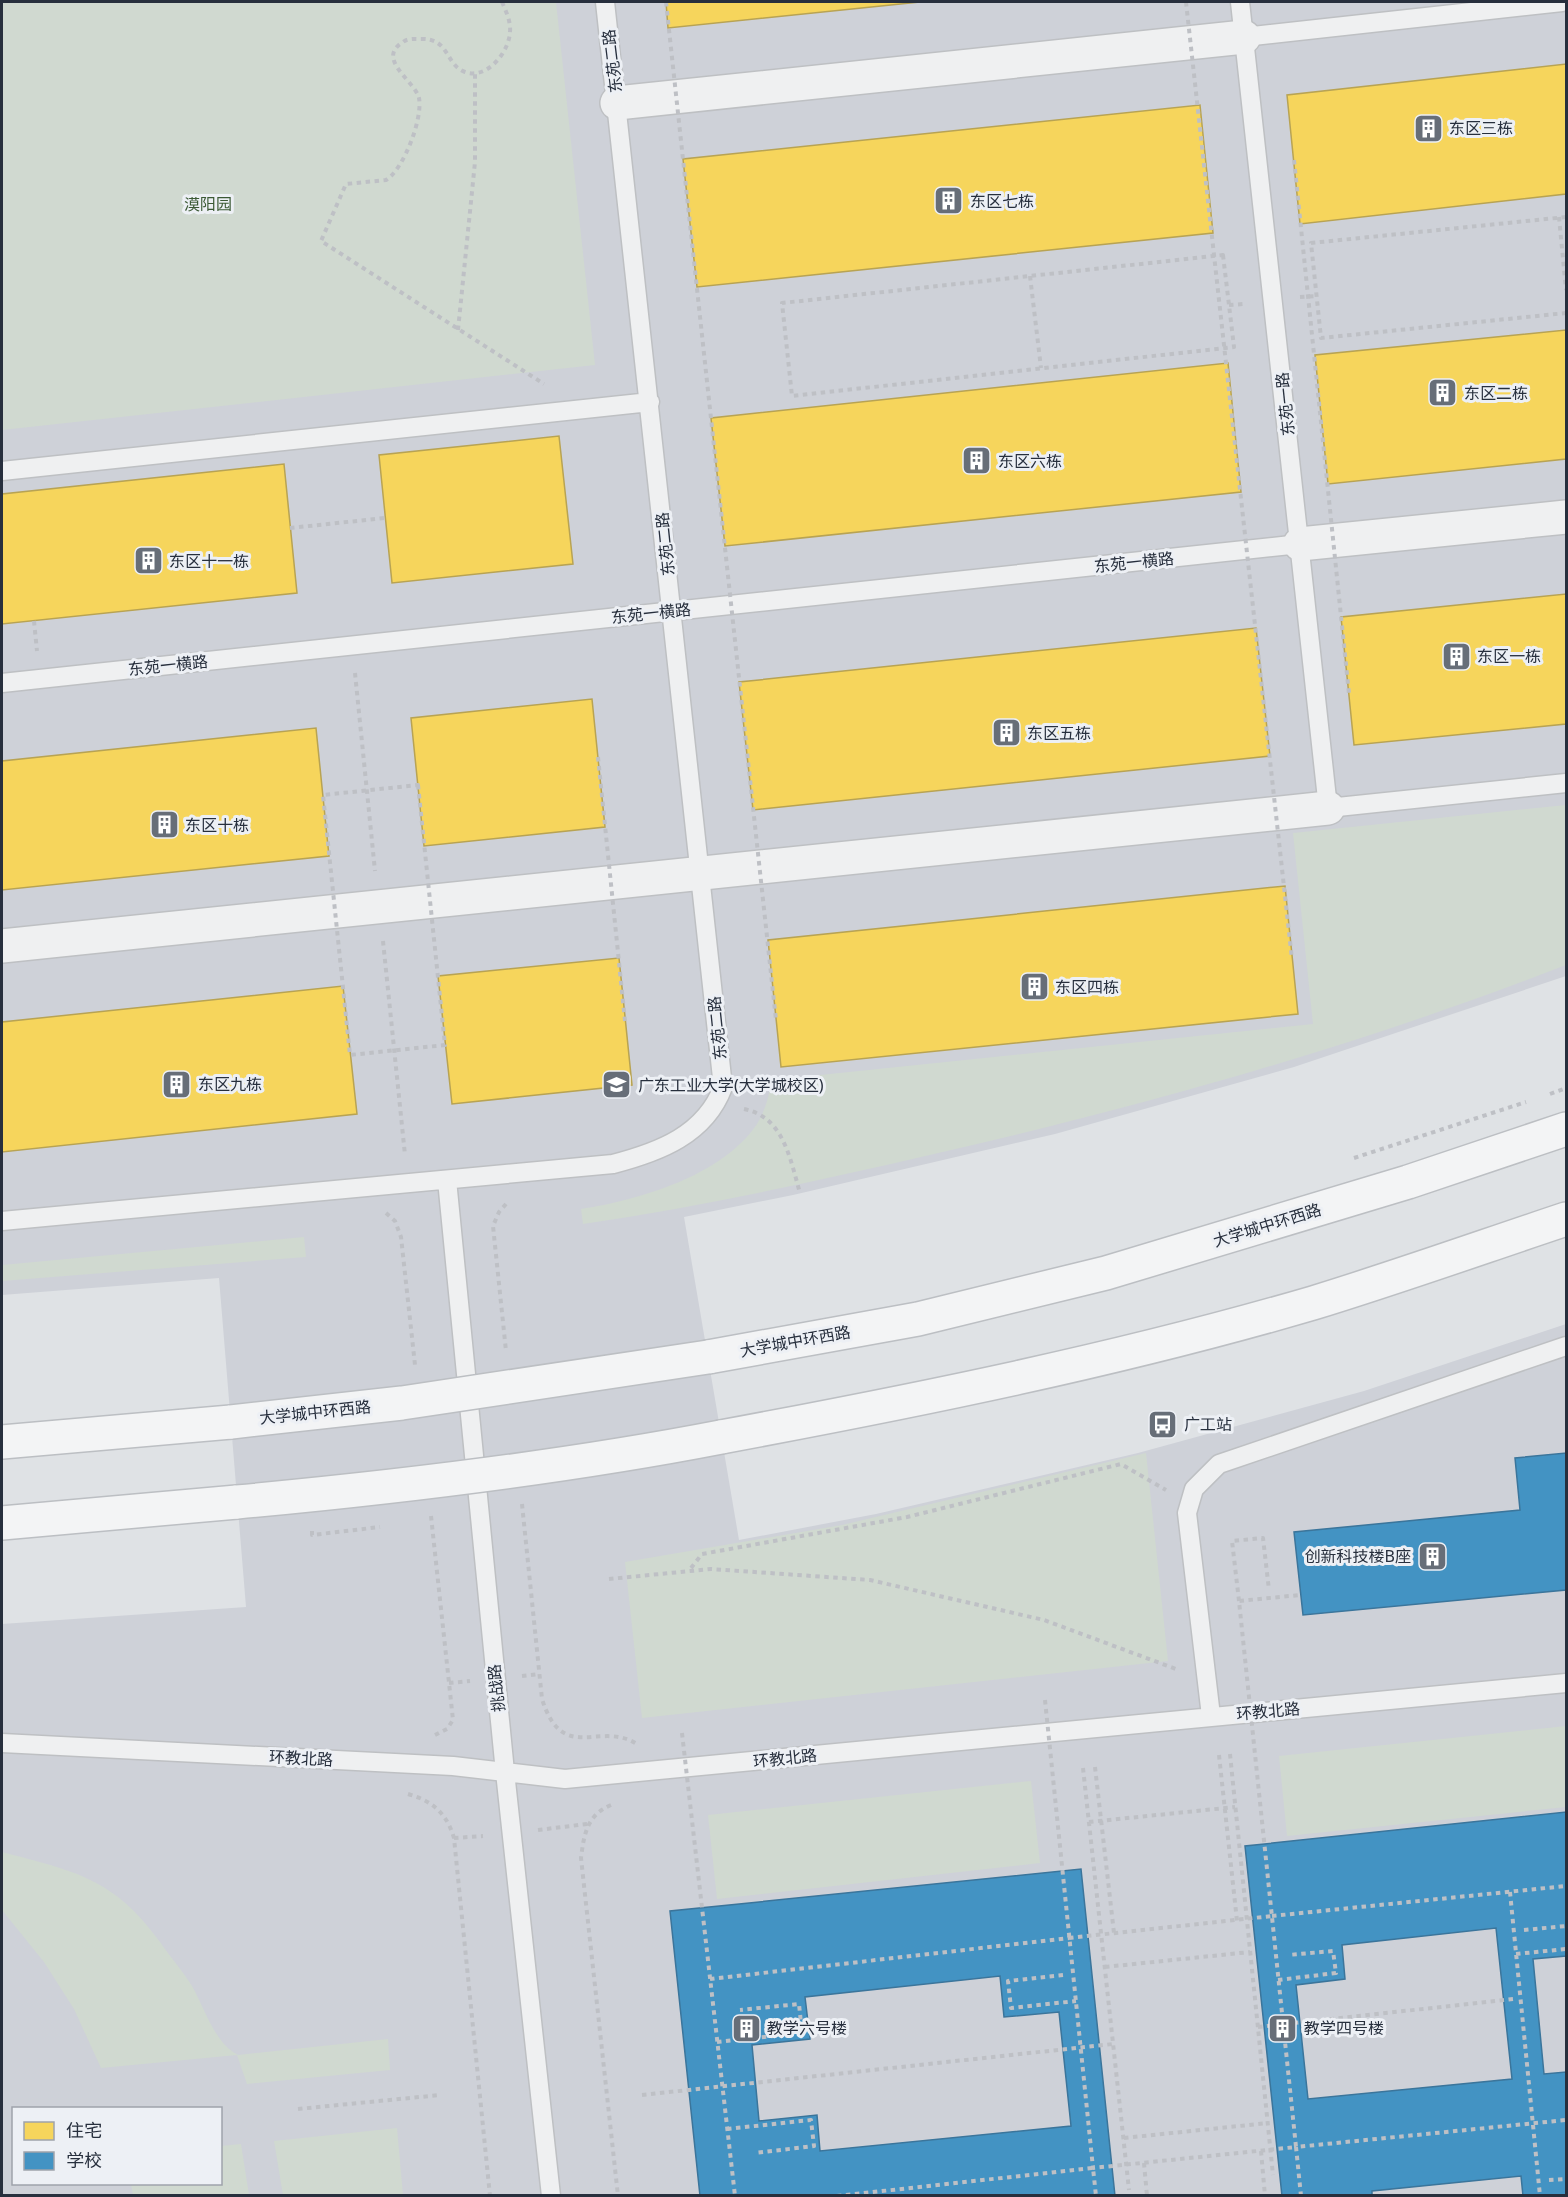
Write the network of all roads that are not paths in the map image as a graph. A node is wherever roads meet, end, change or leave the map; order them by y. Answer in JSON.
{"nodes":[{"id":1,"x":605,"y":2,"type":"edge"},
{"id":2,"x":1240,"y":2,"type":"edge"},
{"id":3,"x":1562,"y":2,"type":"edge"},
{"id":4,"x":1244,"y":37,"type":"junction"},
{"id":5,"x":617,"y":103,"type":"junction"},
{"id":6,"x":650,"y":402,"type":"junction"},
{"id":7,"x":2,"y":471,"type":"edge"},
{"id":8,"x":1566,"y":517,"type":"edge"},
{"id":9,"x":1300,"y":544,"type":"junction"},
{"id":10,"x":672,"y":611,"type":"junction"},
{"id":11,"x":2,"y":683,"type":"edge"},
{"id":12,"x":1566,"y":783,"type":"edge"},
{"id":13,"x":1328,"y":808,"type":"junction"},
{"id":14,"x":701,"y":872,"type":"junction"},
{"id":15,"x":2,"y":946,"type":"edge"},
{"id":16,"x":1566,"y":1129,"type":"edge"},
{"id":17,"x":447,"y":1180,"type":"junction"},
{"id":18,"x":1566,"y":1220,"type":"edge"},
{"id":19,"x":2,"y":1221,"type":"edge"},
{"id":20,"x":1566,"y":1346,"type":"edge"},
{"id":21,"x":2,"y":1442,"type":"edge"},
{"id":22,"x":2,"y":1523,"type":"edge"},
{"id":23,"x":1566,"y":1683,"type":"edge"},
{"id":24,"x":1211,"y":1716,"type":"junction"},
{"id":25,"x":2,"y":1743,"type":"edge"},
{"id":26,"x":505,"y":1772,"type":"junction"},
{"id":27,"x":551,"y":2196,"type":"edge"}],
"edges":[{"from":1,"to":5,"type":"lane","name":"东苑二路"},
{"from":2,"to":4,"type":"lane","name":"东苑一路"},
{"from":3,"to":4,"type":"lane"},
{"from":4,"to":5,"type":"street"},
{"from":4,"to":9,"type":"lane","name":"东苑一路"},
{"from":5,"to":6,"type":"lane","name":"东苑二路"},
{"from":6,"to":7,"type":"lane"},
{"from":6,"to":10,"type":"lane","name":"东苑二路"},
{"from":8,"to":9,"type":"street"},
{"from":9,"to":10,"type":"lane","name":"东苑一横路"},
{"from":9,"to":13,"type":"lane","name":"东苑一路"},
{"from":10,"to":11,"type":"lane","name":"东苑一横路"},
{"from":10,"to":14,"type":"lane","name":"东苑二路"},
{"from":12,"to":13,"type":"lane"},
{"from":13,"to":14,"type":"street"},
{"from":14,"to":15,"type":"street"},
{"from":14,"to":17,"type":"lane","name":"东苑二路"},
{"from":16,"to":21,"type":"main road","name":"大学城中环西路","bridge":true},
{"from":17,"to":19,"type":"lane"},
{"from":17,"to":26,"type":"lane","name":"挑战路"},
{"from":18,"to":22,"type":"main road","bridge":true},
{"from":20,"to":24,"type":"lane"},
{"from":23,"to":24,"type":"lane","name":"环教北路"},
{"from":24,"to":26,"type":"lane","name":"环教北路"},
{"from":25,"to":26,"type":"lane","name":"环教北路"},
{"from":26,"to":27,"type":"lane","name":"挑战路"}]}
